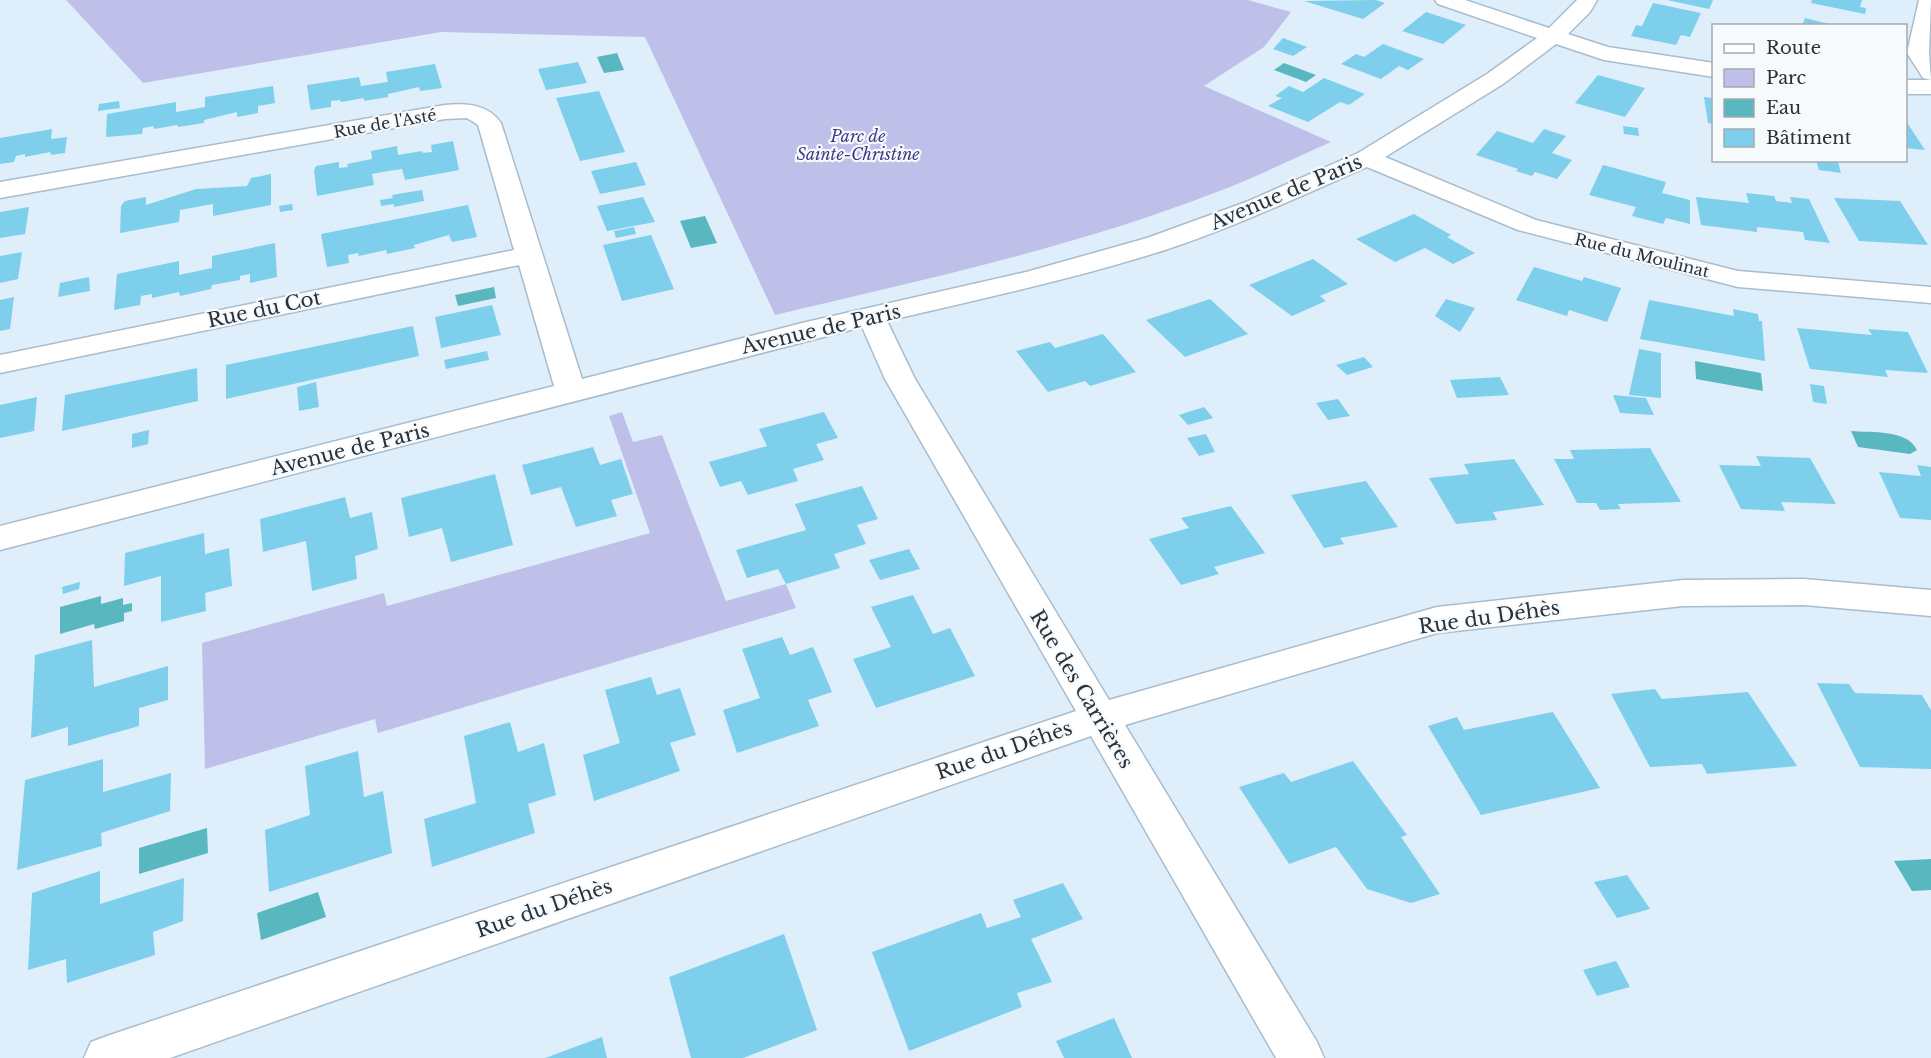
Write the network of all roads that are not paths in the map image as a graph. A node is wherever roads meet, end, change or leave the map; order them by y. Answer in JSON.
{"nodes":[{"id":1,"x":1445,"y":0,"type":"edge"},
{"id":2,"x":1587,"y":0,"type":"edge"},
{"id":3,"x":1929,"y":0,"type":"edge"},
{"id":4,"x":1553,"y":36,"type":"junction"},
{"id":5,"x":1712,"y":70,"type":"edge"},
{"id":6,"x":1931,"y":73,"type":"edge"},
{"id":7,"x":1907,"y":87,"type":"edge"},
{"id":8,"x":1931,"y":87,"type":"edge"},
{"id":9,"x":1367,"y":158,"type":"junction"},
{"id":10,"x":0,"y":190,"type":"edge"},
{"id":11,"x":528,"y":255,"type":"junction"},
{"id":12,"x":1931,"y":295,"type":"edge"},
{"id":13,"x":871,"y":316,"type":"junction"},
{"id":14,"x":0,"y":364,"type":"edge"},
{"id":15,"x":571,"y":392,"type":"junction"},
{"id":16,"x":0,"y":538,"type":"edge"},
{"id":17,"x":1931,"y":603,"type":"edge"},
{"id":18,"x":1099,"y":717,"type":"junction"},
{"id":19,"x":107,"y":1058,"type":"edge"},
{"id":20,"x":1301,"y":1058,"type":"edge"}],
"edges":[{"from":1,"to":4,"type":"street"},
{"from":2,"to":4,"type":"street","name":"Avenue de Paris"},
{"from":3,"to":6,"type":"street"},
{"from":4,"to":5,"type":"street"},
{"from":4,"to":9,"type":"street","name":"Avenue de Paris"},
{"from":7,"to":8,"type":"street"},
{"from":9,"to":12,"type":"street","name":"Rue du Moulinat"},
{"from":9,"to":13,"type":"street","name":"Avenue de Paris"},
{"from":10,"to":11,"type":"street","name":"Rue de l'Asté"},
{"from":11,"to":14,"type":"street","name":"Rue du Cot"},
{"from":11,"to":15,"type":"street","name":"Rue de l'Asté"},
{"from":13,"to":15,"type":"street","name":"Avenue de Paris"},
{"from":13,"to":18,"type":"street","name":"Rue des Carrières"},
{"from":15,"to":16,"type":"street","name":"Avenue de Paris"},
{"from":17,"to":18,"type":"street","name":"Rue du Déhès"},
{"from":18,"to":19,"type":"street","name":"Rue du Déhès"},
{"from":18,"to":20,"type":"street","name":"Rue des Carrières"}]}
